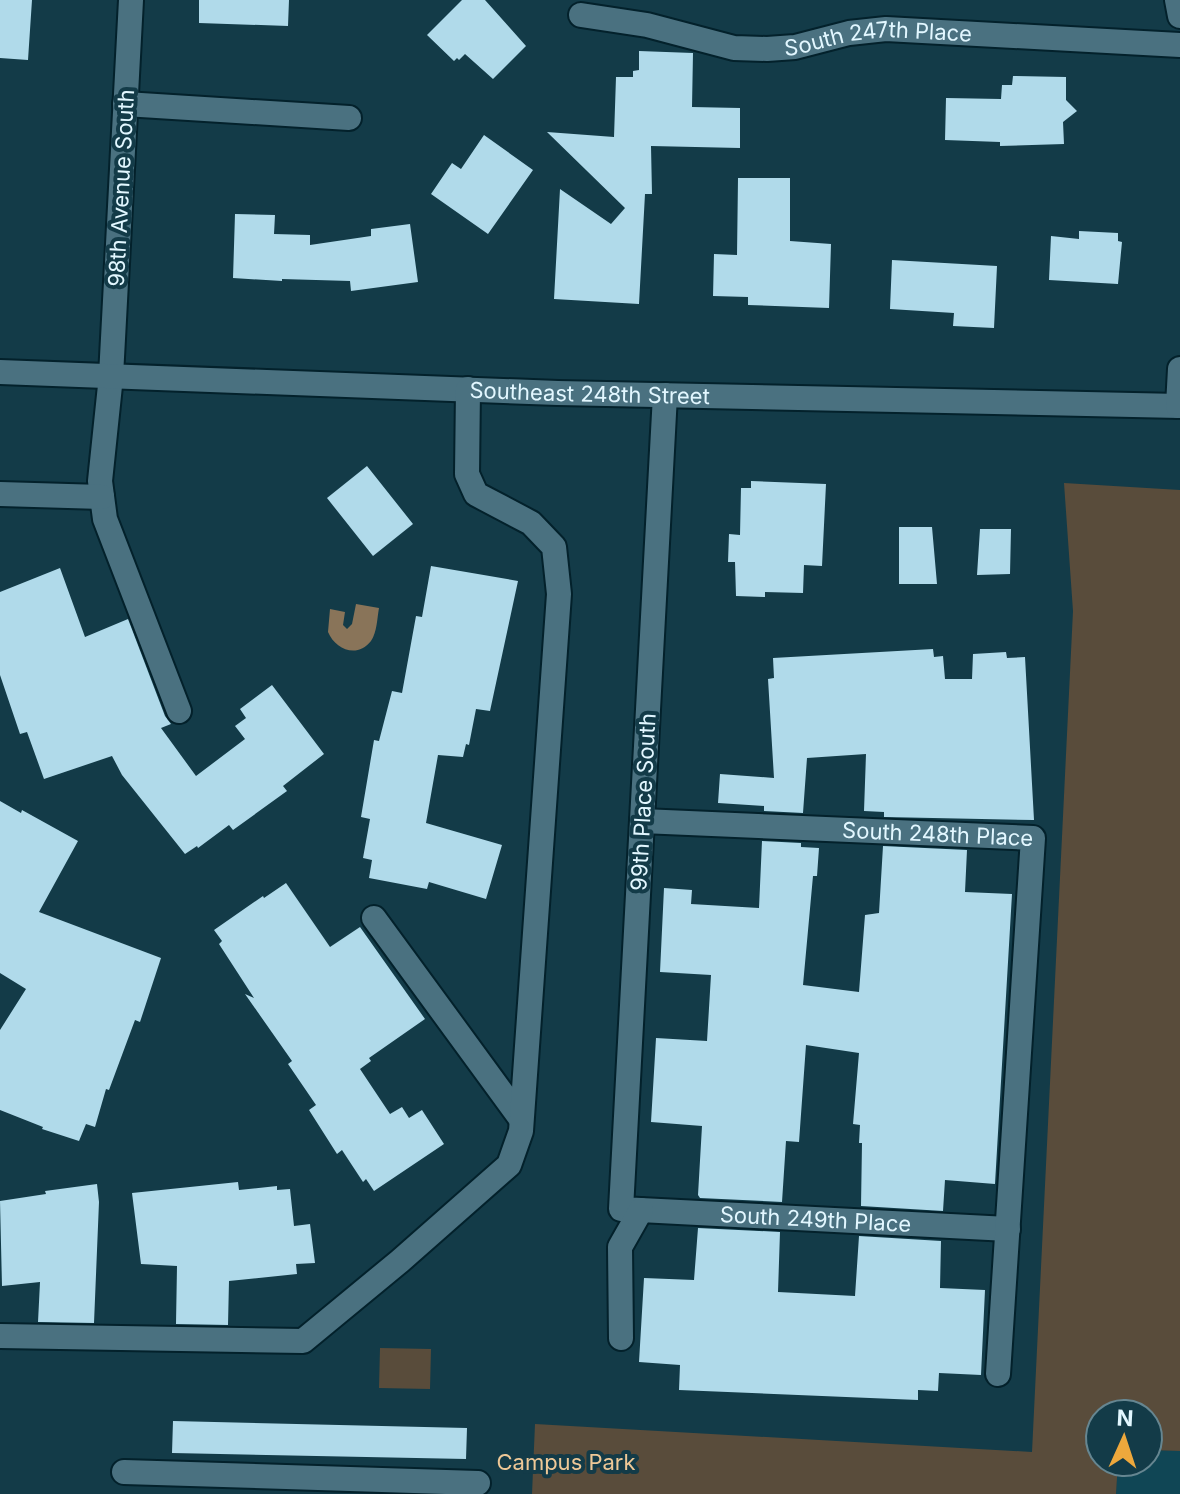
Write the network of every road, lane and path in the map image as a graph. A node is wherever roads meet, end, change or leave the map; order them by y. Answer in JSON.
{"nodes":[{"id":1,"x":131,"y":0,"type":"edge"},
{"id":2,"x":1177,"y":0,"type":"edge"},
{"id":3,"x":581,"y":15,"type":"dead end"},
{"id":4,"x":1180,"y":16,"type":"edge"},
{"id":5,"x":1180,"y":45,"type":"edge"},
{"id":6,"x":125,"y":104,"type":"junction"},
{"id":7,"x":349,"y":118,"type":"dead end"},
{"id":8,"x":1180,"y":369,"type":"edge"},
{"id":9,"x":0,"y":372,"type":"edge"},
{"id":10,"x":111,"y":376,"type":"junction"},
{"id":11,"x":468,"y":389,"type":"junction"},
{"id":12,"x":665,"y":395,"type":"junction"},
{"id":13,"x":1179,"y":406,"type":"edge"},
{"id":14,"x":0,"y":494,"type":"edge"},
{"id":15,"x":102,"y":497,"type":"junction"},
{"id":16,"x":179,"y":711,"type":"dead end"},
{"id":17,"x":642,"y":821,"type":"junction"},
{"id":18,"x":374,"y":918,"type":"dead end"},
{"id":19,"x":521,"y":1119,"type":"junction"},
{"id":20,"x":631,"y":1210,"type":"junction"},
{"id":21,"x":1008,"y":1229,"type":"junction"},
{"id":22,"x":0,"y":1336,"type":"edge"},
{"id":23,"x":621,"y":1338,"type":"dead end"},
{"id":24,"x":998,"y":1374,"type":"dead end"},
{"id":25,"x":124,"y":1472,"type":"dead end"},
{"id":26,"x":478,"y":1483,"type":"dead end"},
{"id":27,"x":343,"y":1486,"type":"edge"}],
"edges":[{"from":1,"to":6,"type":"street","name":"98th Avenue South"},
{"from":2,"to":4,"type":"street"},
{"from":3,"to":5,"type":"street","name":"South 247th Place"},
{"from":6,"to":7,"type":"street"},
{"from":6,"to":10,"type":"street","name":"98th Avenue South"},
{"from":8,"to":13,"type":"street"},
{"from":9,"to":10,"type":"street","name":"Southeast 248th Street"},
{"from":10,"to":11,"type":"street","name":"Southeast 248th Street"},
{"from":10,"to":15,"type":"street","name":"98th Avenue South"},
{"from":11,"to":12,"type":"street","name":"Southeast 248th Street"},
{"from":11,"to":19,"type":"street"},
{"from":12,"to":13,"type":"street","name":"Southeast 248th Street"},
{"from":12,"to":17,"type":"street","name":"99th Place South"},
{"from":14,"to":15,"type":"street"},
{"from":15,"to":16,"type":"street","name":"98th Avenue South"},
{"from":17,"to":20,"type":"street","name":"99th Place South"},
{"from":17,"to":21,"type":"street","name":"South 248th Place"},
{"from":18,"to":19,"type":"street"},
{"from":19,"to":22,"type":"street"},
{"from":20,"to":21,"type":"street","name":"South 249th Place"},
{"from":20,"to":23,"type":"street"},
{"from":21,"to":24,"type":"street"},
{"from":25,"to":27,"type":"street"},
{"from":26,"to":27,"type":"street"}]}
